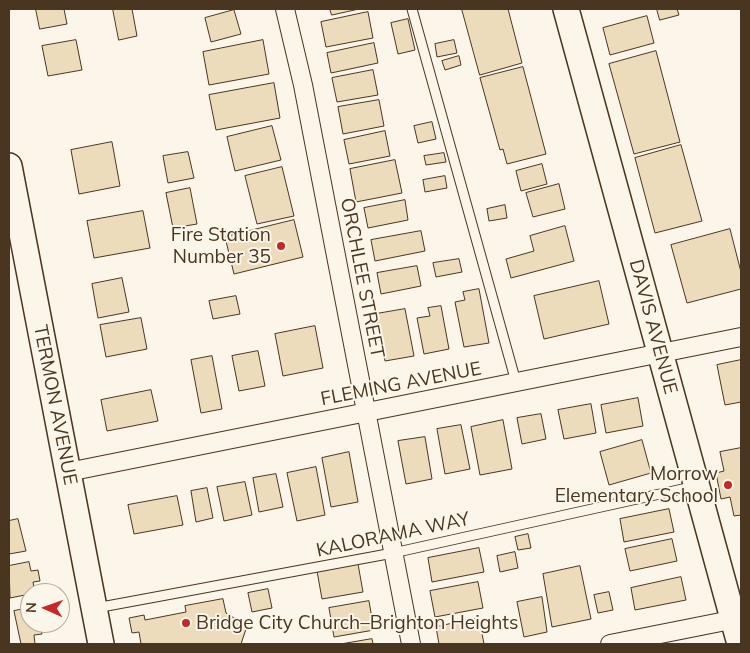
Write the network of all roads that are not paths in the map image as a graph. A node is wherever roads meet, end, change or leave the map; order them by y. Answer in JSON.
{"nodes":[{"id":1,"x":284,"y":9,"type":"edge"},
{"id":2,"x":412,"y":9,"type":"edge"},
{"id":3,"x":566,"y":9,"type":"edge"},
{"id":4,"x":9,"y":166,"type":"edge"},
{"id":5,"x":741,"y":337,"type":"edge"},
{"id":6,"x":660,"y":354,"type":"junction"},
{"id":7,"x":516,"y":382,"type":"junction"},
{"id":8,"x":366,"y":413,"type":"junction"},
{"id":9,"x":68,"y":472,"type":"junction"},
{"id":10,"x":696,"y":486,"type":"junction"},
{"id":11,"x":393,"y":554,"type":"junction"},
{"id":12,"x":94,"y":608,"type":"junction"},
{"id":13,"x":737,"y":618,"type":"edge"},
{"id":14,"x":101,"y":644,"type":"edge"},
{"id":15,"x":411,"y":644,"type":"edge"},
{"id":16,"x":610,"y":644,"type":"edge"},
{"id":17,"x":740,"y":644,"type":"edge"}],
"edges":[{"from":1,"to":8,"type":"street","name":"ORCHLEE STREET"},
{"from":2,"to":7,"type":"lane"},
{"from":3,"to":6,"type":"street","name":"DAVIS AVENUE"},
{"from":4,"to":9,"type":"street","name":"TERMON AVENUE"},
{"from":5,"to":6,"type":"street","name":"FLEMING AVENUE"},
{"from":6,"to":7,"type":"street","name":"FLEMING AVENUE"},
{"from":6,"to":10,"type":"street","name":"DAVIS AVENUE"},
{"from":7,"to":8,"type":"street","name":"FLEMING AVENUE"},
{"from":8,"to":9,"type":"street","name":"FLEMING AVENUE"},
{"from":8,"to":11,"type":"street","name":"ORCHLEE STREET"},
{"from":9,"to":12,"type":"street","name":"TERMON AVENUE"},
{"from":10,"to":11,"type":"lane","name":"KALORAMA WAY"},
{"from":10,"to":13,"type":"street","name":"DAVIS AVENUE"},
{"from":11,"to":12,"type":"lane","name":"KALORAMA WAY"},
{"from":11,"to":15,"type":"street","name":"ORCHLEE STREET"},
{"from":12,"to":14,"type":"street","name":"TERMON AVENUE"},
{"from":13,"to":16,"type":"street"},
{"from":13,"to":17,"type":"street","name":"DAVIS AVENUE"}]}
